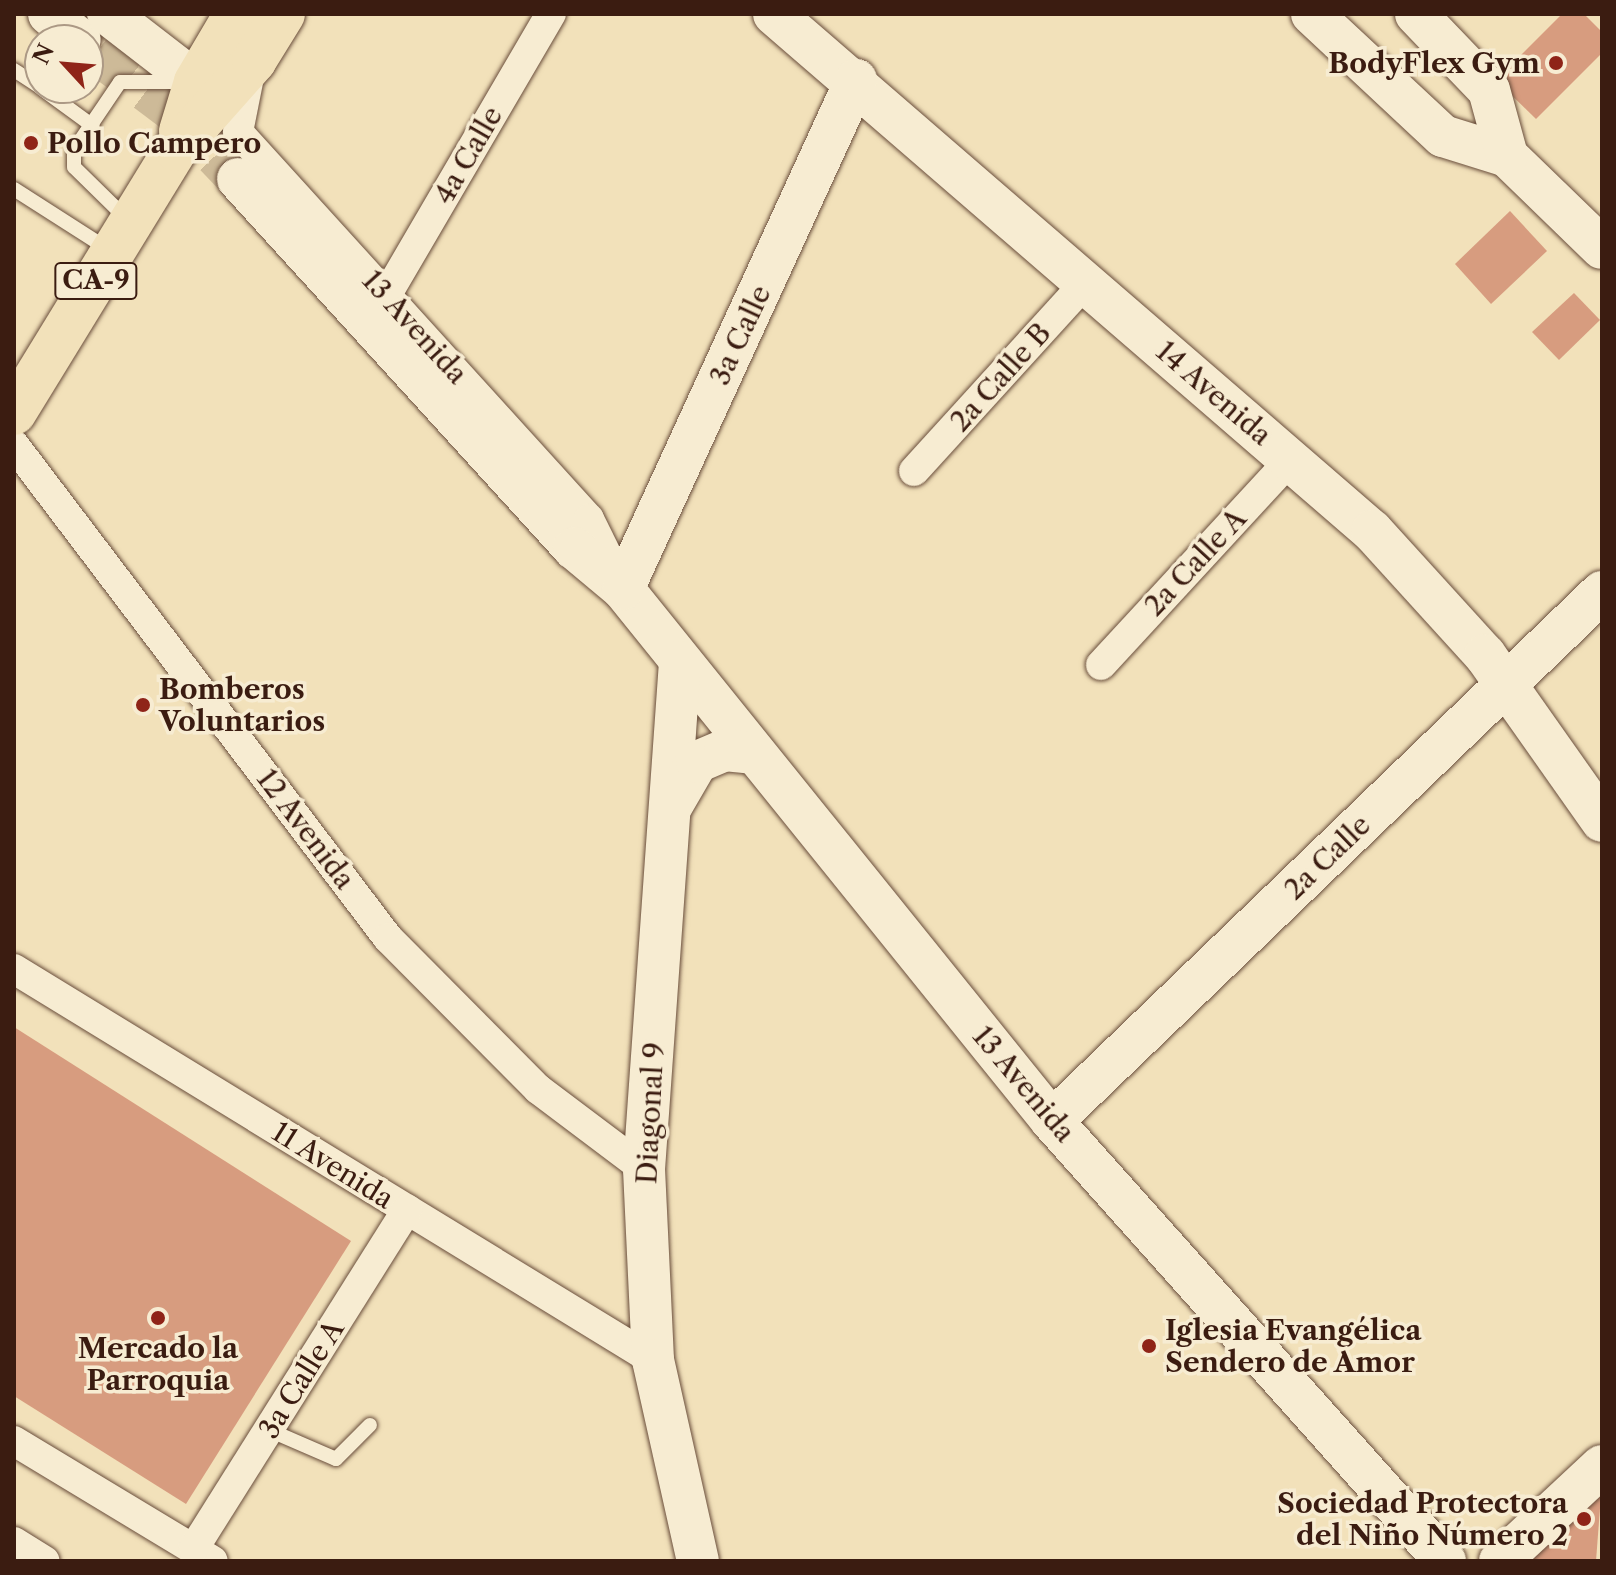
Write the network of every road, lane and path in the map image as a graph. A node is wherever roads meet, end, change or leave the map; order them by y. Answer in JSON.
{"nodes":[{"id":1,"x":49,"y":14,"type":"edge"},
{"id":2,"x":236,"y":14,"type":"edge"},
{"id":3,"x":283,"y":14,"type":"edge"},
{"id":4,"x":551,"y":14,"type":"edge"},
{"id":5,"x":774,"y":14,"type":"edge"},
{"id":6,"x":1312,"y":14,"type":"edge"},
{"id":7,"x":1416,"y":14,"type":"edge"},
{"id":8,"x":109,"y":36,"type":"edge"},
{"id":9,"x":254,"y":61,"type":"junction"},
{"id":10,"x":856,"y":80,"type":"junction"},
{"id":11,"x":196,"y":82,"type":"junction"},
{"id":12,"x":62,"y":104,"type":"edge"},
{"id":13,"x":93,"y":126,"type":"junction"},
{"id":14,"x":176,"y":149,"type":"junction"},
{"id":15,"x":1507,"y":156,"type":"junction"},
{"id":16,"x":238,"y":179,"type":"tunnel mouth"},
{"id":17,"x":14,"y":189,"type":"edge"},
{"id":18,"x":123,"y":238,"type":"junction"},
{"id":19,"x":1602,"y":248,"type":"edge"},
{"id":20,"x":1086,"y":282,"type":"junction"},
{"id":21,"x":386,"y":296,"type":"junction"},
{"id":22,"x":14,"y":413,"type":"edge"},
{"id":23,"x":14,"y":445,"type":"edge"},
{"id":24,"x":1290,"y":460,"type":"junction"},
{"id":25,"x":914,"y":471,"type":"dead end"},
{"id":26,"x":623,"y":589,"type":"junction"},
{"id":27,"x":1602,"y":592,"type":"edge"},
{"id":28,"x":680,"y":662,"type":"junction"},
{"id":29,"x":1101,"y":665,"type":"dead end"},
{"id":30,"x":1506,"y":685,"type":"junction"},
{"id":31,"x":755,"y":753,"type":"junction"},
{"id":32,"x":669,"y":815,"type":"junction"},
{"id":33,"x":1602,"y":821,"type":"edge"},
{"id":34,"x":14,"y":969,"type":"edge"},
{"id":35,"x":1052,"y":1121,"type":"junction"},
{"id":36,"x":644,"y":1169,"type":"junction"},
{"id":37,"x":407,"y":1210,"type":"junction"},
{"id":38,"x":653,"y":1360,"type":"junction"},
{"id":39,"x":370,"y":1425,"type":"dead end"},
{"id":40,"x":269,"y":1430,"type":"junction"},
{"id":41,"x":14,"y":1441,"type":"edge"},
{"id":42,"x":1602,"y":1466,"type":"edge"},
{"id":43,"x":14,"y":1542,"type":"edge"},
{"id":44,"x":204,"y":1555,"type":"edge"},
{"id":45,"x":44,"y":1561,"type":"edge"},
{"id":46,"x":698,"y":1561,"type":"edge"},
{"id":47,"x":1445,"y":1561,"type":"edge"},
{"id":48,"x":1500,"y":1561,"type":"edge"}],
"edges":[{"from":1,"to":8,"type":"street"},
{"from":2,"to":11,"type":"highway","number":"CA-9"},
{"from":3,"to":9,"type":"highway","number":"CA-9"},
{"from":4,"to":21,"type":"street","name":"4a Calle"},
{"from":5,"to":10,"type":"street","name":"14 Avenida"},
{"from":6,"to":15,"type":"street"},
{"from":7,"to":15,"type":"street"},
{"from":8,"to":11,"type":"street"},
{"from":9,"to":14,"type":"highway","number":"CA-9"},
{"from":9,"to":21,"type":"street","name":"13 Avenida"},
{"from":10,"to":20,"type":"street","name":"14 Avenida"},
{"from":10,"to":26,"type":"street","name":"3a Calle"},
{"from":11,"to":13,"type":"lane"},
{"from":11,"to":14,"type":"highway","number":"CA-9"},
{"from":12,"to":13,"type":"lane"},
{"from":13,"to":18,"type":"lane"},
{"from":14,"to":18,"type":"highway","number":"CA-9"},
{"from":15,"to":19,"type":"street"},
{"from":16,"to":26,"type":"street","name":"13 Avenida"},
{"from":17,"to":18,"type":"lane"},
{"from":18,"to":22,"type":"highway","number":"CA-9"},
{"from":20,"to":24,"type":"street","name":"14 Avenida"},
{"from":20,"to":25,"type":"street","name":"2a Calle B"},
{"from":21,"to":26,"type":"street","name":"13 Avenida"},
{"from":23,"to":36,"type":"street","name":"12 Avenida"},
{"from":24,"to":29,"type":"street","name":"2a Calle A"},
{"from":24,"to":30,"type":"street","name":"14 Avenida"},
{"from":26,"to":28,"type":"street","name":"13 Avenida"},
{"from":27,"to":30,"type":"street","name":"2a Calle"},
{"from":28,"to":31,"type":"street","name":"13 Avenida"},
{"from":28,"to":32,"type":"street","name":"Diagonal 9"},
{"from":30,"to":33,"type":"street","name":"14 Avenida"},
{"from":30,"to":35,"type":"street","name":"2a Calle"},
{"from":31,"to":32,"type":"street"},
{"from":31,"to":35,"type":"street","name":"13 Avenida"},
{"from":32,"to":36,"type":"street","name":"Diagonal 9"},
{"from":34,"to":37,"type":"street","name":"11 Avenida"},
{"from":35,"to":47,"type":"street","name":"13 Avenida"},
{"from":36,"to":38,"type":"street","name":"Diagonal 9"},
{"from":37,"to":38,"type":"street","name":"11 Avenida"},
{"from":37,"to":40,"type":"street","name":"3a Calle A"},
{"from":38,"to":46,"type":"street","name":"Diagonal 9"},
{"from":39,"to":40,"type":"lane"},
{"from":40,"to":44,"type":"street","name":"3a Calle A"},
{"from":41,"to":44,"type":"street"},
{"from":42,"to":48,"type":"street"},
{"from":43,"to":45,"type":"street"}]}
